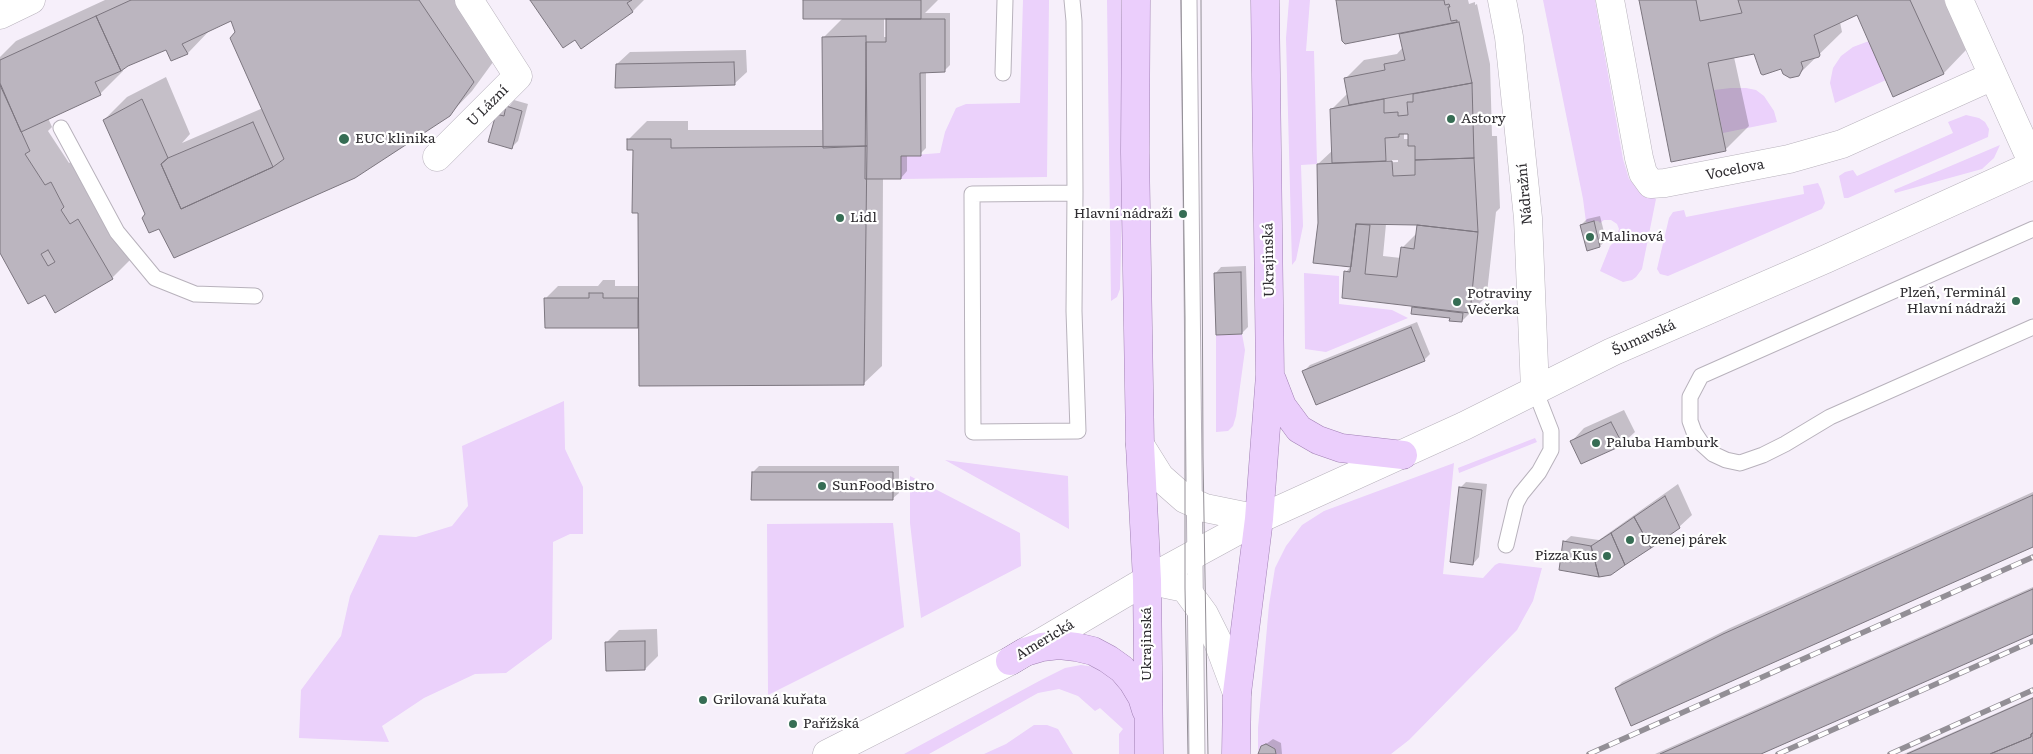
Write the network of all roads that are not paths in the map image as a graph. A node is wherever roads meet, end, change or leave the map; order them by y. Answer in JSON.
{"nodes":[{"id":1,"x":31,"y":0,"type":"edge"},
{"id":2,"x":469,"y":0,"type":"edge"},
{"id":3,"x":1005,"y":0,"type":"edge"},
{"id":4,"x":1072,"y":0,"type":"edge"},
{"id":5,"x":1136,"y":0,"type":"edge"},
{"id":6,"x":1189,"y":0,"type":"edge"},
{"id":7,"x":1265,"y":0,"type":"edge"},
{"id":8,"x":1502,"y":0,"type":"edge"},
{"id":9,"x":1610,"y":0,"type":"edge"},
{"id":10,"x":1958,"y":0,"type":"edge"},
{"id":11,"x":0,"y":15,"type":"edge"},
{"id":12,"x":1004,"y":73,"type":"dead end"},
{"id":13,"x":1993,"y":76,"type":"junction"},
{"id":14,"x":61,"y":128,"type":"dead end"},
{"id":15,"x":437,"y":157,"type":"dead end"},
{"id":16,"x":2033,"y":165,"type":"edge"},
{"id":17,"x":1074,"y":193,"type":"junction"},
{"id":18,"x":2033,"y":230,"type":"edge"},
{"id":19,"x":255,"y":296,"type":"dead end"},
{"id":20,"x":2033,"y":327,"type":"edge"},
{"id":21,"x":1270,"y":375,"type":"junction"},
{"id":22,"x":1535,"y":390,"type":"junction"},
{"id":23,"x":1140,"y":445,"type":"junction"},
{"id":24,"x":1403,"y":455,"type":"junction"},
{"id":25,"x":1194,"y":504,"type":"junction"},
{"id":26,"x":1259,"y":519,"type":"junction"},
{"id":27,"x":1506,"y":545,"type":"dead end"},
{"id":28,"x":1195,"y":554,"type":"junction"},
{"id":29,"x":1147,"y":580,"type":"junction"},
{"id":30,"x":1196,"y":602,"type":"junction"},
{"id":31,"x":1010,"y":661,"type":"junction"},
{"id":32,"x":1237,"y":694,"type":"junction"},
{"id":33,"x":1148,"y":714,"type":"junction"},
{"id":34,"x":827,"y":754,"type":"edge"},
{"id":35,"x":1149,"y":754,"type":"edge"},
{"id":36,"x":1197,"y":754,"type":"edge"},
{"id":37,"x":1236,"y":754,"type":"edge"}],
"edges":[{"from":1,"to":11,"type":"street"},
{"from":2,"to":15,"type":"street","name":"U Lázní"},
{"from":3,"to":12,"type":"lane"},
{"from":4,"to":17,"type":"lane"},
{"from":5,"to":23,"type":"main road","name":"Ukrajinská"},
{"from":6,"to":25,"type":"lane"},
{"from":7,"to":21,"type":"main road","name":"Ukrajinská"},
{"from":8,"to":22,"type":"street","name":"Nádražní"},
{"from":9,"to":13,"type":"street","name":"Vocelova"},
{"from":10,"to":13,"type":"street"},
{"from":13,"to":16,"type":"street"},
{"from":14,"to":19,"type":"lane"},
{"from":16,"to":22,"type":"street","name":"Šumavská"},
{"from":17,"to":17,"type":"lane"},
{"from":18,"to":20,"type":"lane"},
{"from":21,"to":24,"type":"main road"},
{"from":21,"to":26,"type":"main road","name":"Ukrajinská"},
{"from":22,"to":24,"type":"street","name":"Šumavská"},
{"from":22,"to":27,"type":"lane"},
{"from":23,"to":25,"type":"street"},
{"from":23,"to":29,"type":"main road","name":"Ukrajinská"},
{"from":24,"to":26,"type":"street","name":"Šumavská"},
{"from":25,"to":26,"type":"street"},
{"from":25,"to":28,"type":"lane"},
{"from":26,"to":28,"type":"street","name":"Americká"},
{"from":26,"to":32,"type":"main road","name":"Ukrajinská"},
{"from":28,"to":29,"type":"street","name":"Americká"},
{"from":28,"to":30,"type":"lane"},
{"from":29,"to":30,"type":"street"},
{"from":29,"to":31,"type":"street","name":"Americká"},
{"from":29,"to":33,"type":"main road","name":"Ukrajinská"},
{"from":30,"to":32,"type":"street"},
{"from":30,"to":36,"type":"lane"},
{"from":31,"to":33,"type":"main road"},
{"from":31,"to":34,"type":"street","name":"Americká"},
{"from":32,"to":37,"type":"main road","name":"Ukrajinská"},
{"from":33,"to":35,"type":"main road","name":"Ukrajinská"}]}
